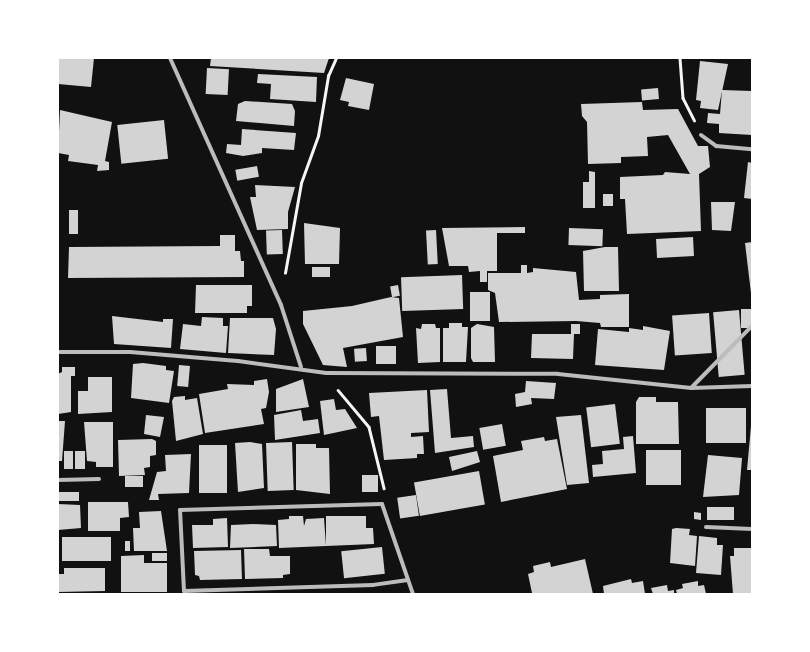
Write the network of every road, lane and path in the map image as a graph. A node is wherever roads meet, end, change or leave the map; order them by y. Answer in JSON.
{"nodes":[{"id":1,"x":170,"y":58,"type":"edge"},
{"id":2,"x":336,"y":58,"type":"edge"},
{"id":3,"x":680,"y":58,"type":"edge"},
{"id":4,"x":701,"y":135,"type":"joint"},
{"id":5,"x":752,"y":149,"type":"edge"},
{"id":6,"x":285,"y":275,"type":"dead end"},
{"id":7,"x":752,"y":326,"type":"edge"},
{"id":8,"x":58,"y":352,"type":"edge"},
{"id":9,"x":301,"y":367,"type":"junction"},
{"id":10,"x":326,"y":373,"type":"junction"},
{"id":11,"x":752,"y":386,"type":"edge"},
{"id":12,"x":691,"y":388,"type":"junction"},
{"id":13,"x":99,"y":479,"type":"dead end"},
{"id":14,"x":58,"y":480,"type":"edge"},
{"id":15,"x":382,"y":504,"type":"junction"},
{"id":16,"x":706,"y":527,"type":"dead end"},
{"id":17,"x":752,"y":529,"type":"edge"},
{"id":18,"x":408,"y":580,"type":"junction"},
{"id":19,"x":288,"y":592,"type":"edge"},
{"id":20,"x":413,"y":594,"type":"edge"}],
"edges":[{"from":1,"to":9,"type":"street"},
{"from":2,"to":6,"type":"path"},
{"from":3,"to":4,"type":"path"},
{"from":4,"to":5,"type":"street"},
{"from":7,"to":12,"type":"street"},
{"from":8,"to":9,"type":"street"},
{"from":9,"to":10,"type":"street"},
{"from":10,"to":12,"type":"street"},
{"from":10,"to":15,"type":"path"},
{"from":11,"to":12,"type":"street"},
{"from":13,"to":14,"type":"street"},
{"from":15,"to":18,"type":"street"},
{"from":15,"to":19,"type":"street"},
{"from":16,"to":17,"type":"street"},
{"from":18,"to":19,"type":"street"},
{"from":18,"to":20,"type":"street"}]}
